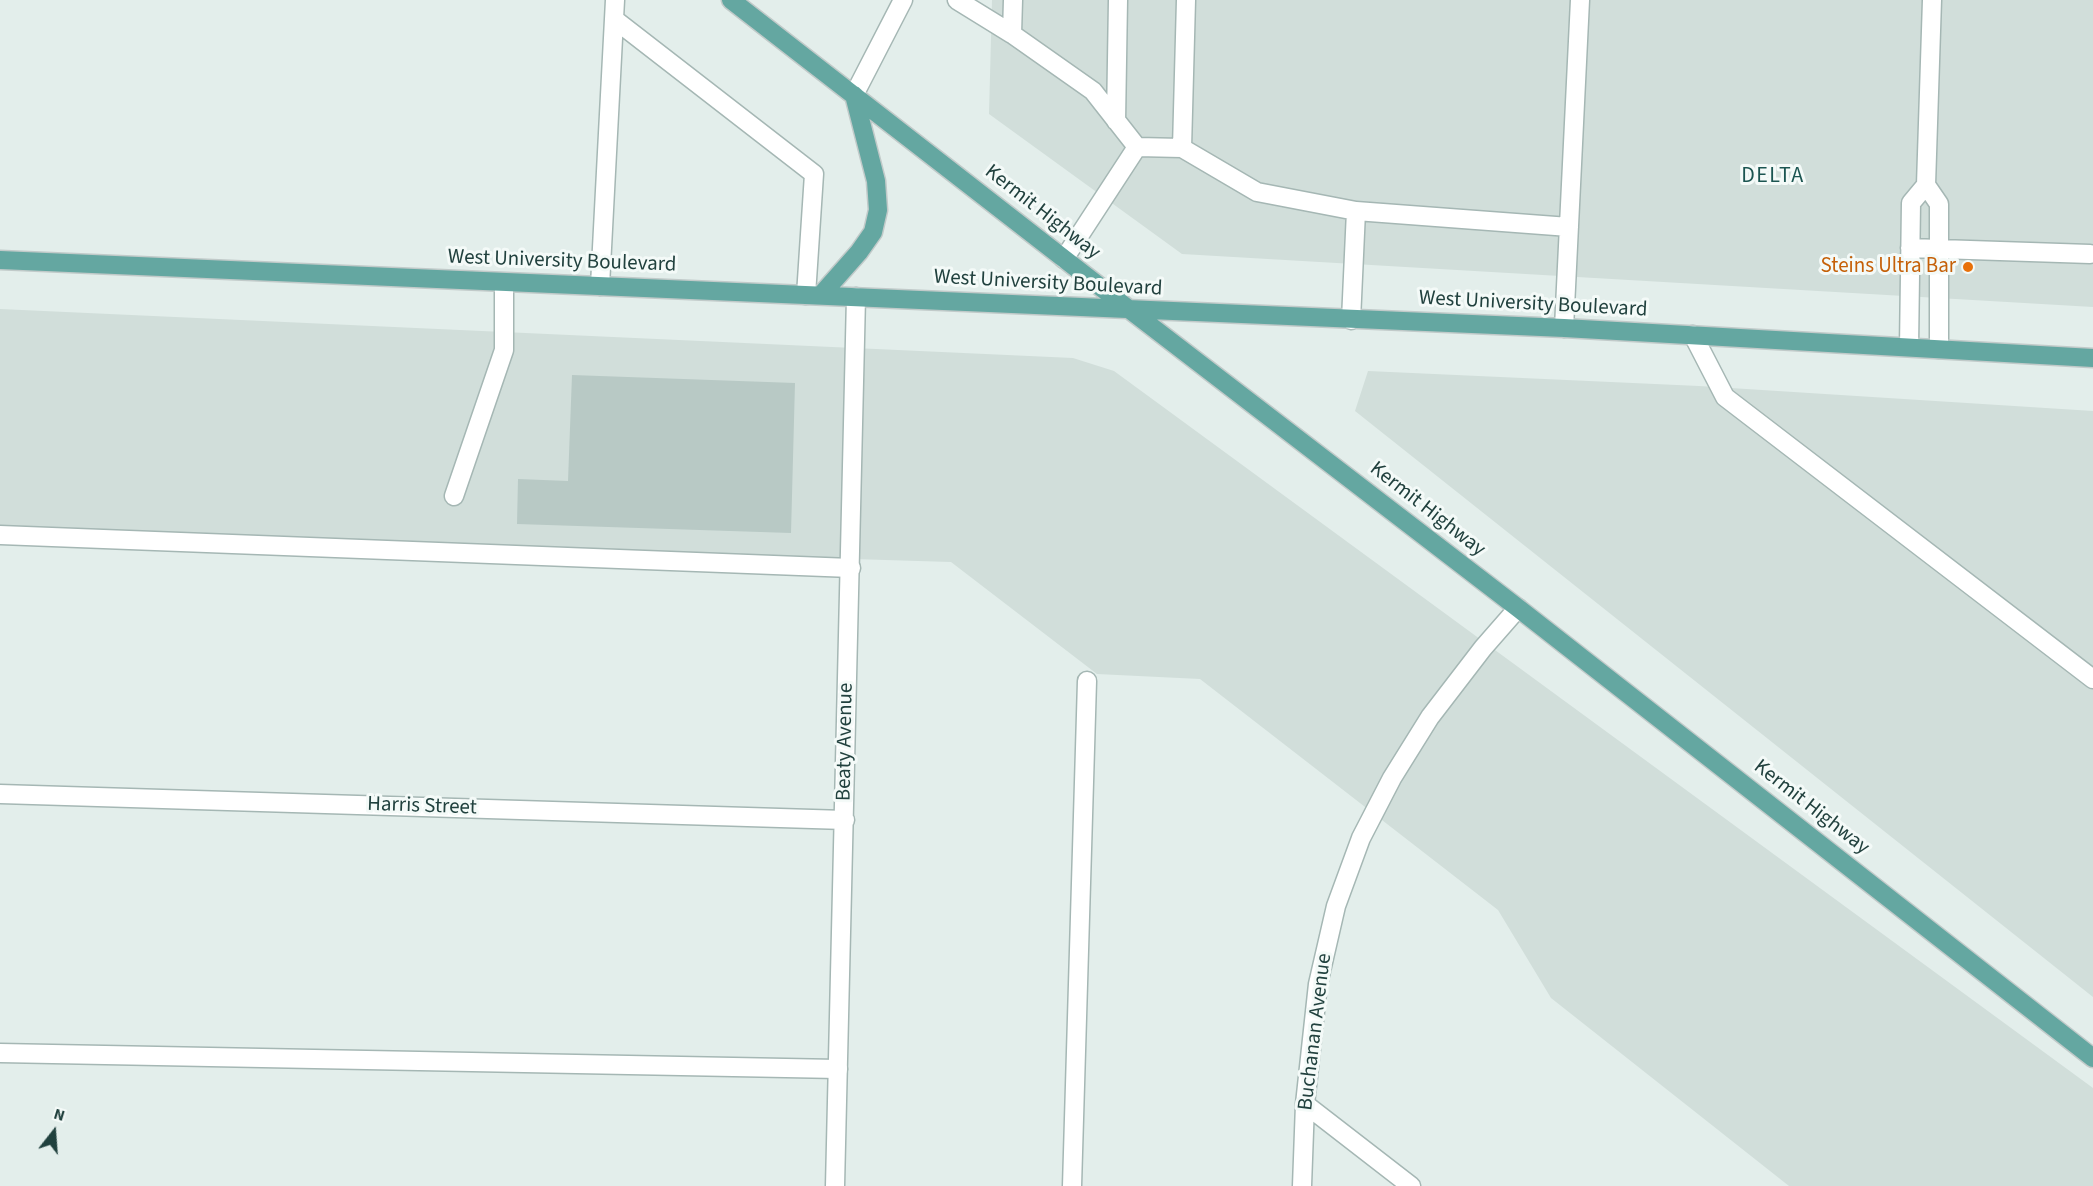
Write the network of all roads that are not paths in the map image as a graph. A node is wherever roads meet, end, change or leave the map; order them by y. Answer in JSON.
{"nodes":[{"id":1,"x":615,"y":0,"type":"edge"},
{"id":2,"x":731,"y":0,"type":"edge"},
{"id":3,"x":903,"y":0,"type":"edge"},
{"id":4,"x":1013,"y":0,"type":"edge"},
{"id":5,"x":1118,"y":0,"type":"edge"},
{"id":6,"x":1186,"y":0,"type":"edge"},
{"id":7,"x":1580,"y":0,"type":"edge"},
{"id":8,"x":1932,"y":0,"type":"edge"},
{"id":9,"x":961,"y":1,"type":"edge"},
{"id":10,"x":614,"y":19,"type":"junction"},
{"id":11,"x":1012,"y":34,"type":"junction"},
{"id":12,"x":854,"y":95,"type":"junction"},
{"id":13,"x":1116,"y":121,"type":"junction"},
{"id":14,"x":1137,"y":147,"type":"junction"},
{"id":15,"x":1182,"y":148,"type":"junction"},
{"id":16,"x":1926,"y":185,"type":"junction"},
{"id":17,"x":1356,"y":211,"type":"junction"},
{"id":18,"x":1569,"y":227,"type":"junction"},
{"id":19,"x":1911,"y":248,"type":"junction"},
{"id":20,"x":1938,"y":249,"type":"junction"},
{"id":21,"x":2090,"y":254,"type":"dead end"},
{"id":22,"x":1064,"y":259,"type":"junction"},
{"id":23,"x":0,"y":260,"type":"edge"},
{"id":24,"x":504,"y":283,"type":"junction"},
{"id":25,"x":600,"y":286,"type":"junction"},
{"id":26,"x":814,"y":295,"type":"junction"},
{"id":27,"x":856,"y":297,"type":"junction"},
{"id":28,"x":1130,"y":310,"type":"junction"},
{"id":29,"x":1351,"y":320,"type":"junction"},
{"id":30,"x":1564,"y":328,"type":"junction"},
{"id":31,"x":1693,"y":335,"type":"junction"},
{"id":32,"x":1909,"y":347,"type":"junction"},
{"id":33,"x":1939,"y":349,"type":"junction"},
{"id":34,"x":2093,"y":358,"type":"edge"},
{"id":35,"x":454,"y":496,"type":"dead end"},
{"id":36,"x":0,"y":535,"type":"edge"},
{"id":37,"x":851,"y":568,"type":"junction"},
{"id":38,"x":1518,"y":608,"type":"junction"},
{"id":39,"x":2093,"y":680,"type":"edge"},
{"id":40,"x":1087,"y":681,"type":"dead end"},
{"id":41,"x":0,"y":794,"type":"edge"},
{"id":42,"x":844,"y":820,"type":"junction"},
{"id":43,"x":0,"y":1053,"type":"edge"},
{"id":44,"x":2093,"y":1058,"type":"edge"},
{"id":45,"x":838,"y":1069,"type":"junction"},
{"id":46,"x":1305,"y":1104,"type":"junction"},
{"id":47,"x":835,"y":1186,"type":"edge"},
{"id":48,"x":1072,"y":1186,"type":"edge"},
{"id":49,"x":1302,"y":1186,"type":"edge"},
{"id":50,"x":1411,"y":1186,"type":"edge"}],
"edges":[{"from":1,"to":10,"type":"street"},
{"from":2,"to":12,"type":"main road","name":"Kermit Highway"},
{"from":3,"to":12,"type":"street"},
{"from":4,"to":11,"type":"street"},
{"from":5,"to":13,"type":"street"},
{"from":6,"to":15,"type":"street"},
{"from":7,"to":18,"type":"street"},
{"from":8,"to":16,"type":"street"},
{"from":9,"to":11,"type":"street"},
{"from":10,"to":25,"type":"street"},
{"from":10,"to":26,"type":"street"},
{"from":11,"to":13,"type":"street"},
{"from":12,"to":22,"type":"main road","name":"Kermit Highway"},
{"from":12,"to":26,"type":"main road"},
{"from":13,"to":14,"type":"street"},
{"from":14,"to":15,"type":"street"},
{"from":14,"to":22,"type":"street"},
{"from":15,"to":17,"type":"street"},
{"from":16,"to":19,"type":"street"},
{"from":16,"to":20,"type":"street"},
{"from":17,"to":18,"type":"street"},
{"from":17,"to":29,"type":"street"},
{"from":18,"to":30,"type":"street"},
{"from":19,"to":20,"type":"street"},
{"from":19,"to":32,"type":"street"},
{"from":20,"to":21,"type":"street"},
{"from":20,"to":33,"type":"street"},
{"from":22,"to":28,"type":"main road","name":"Kermit Highway"},
{"from":23,"to":24,"type":"main road","name":"West University Boulevard"},
{"from":24,"to":25,"type":"main road","name":"West University Boulevard"},
{"from":24,"to":35,"type":"street"},
{"from":25,"to":26,"type":"main road","name":"West University Boulevard"},
{"from":26,"to":27,"type":"main road","name":"West University Boulevard"},
{"from":27,"to":28,"type":"main road","name":"West University Boulevard"},
{"from":27,"to":37,"type":"street","name":"Beaty Avenue"},
{"from":28,"to":29,"type":"main road","name":"West University Boulevard"},
{"from":28,"to":38,"type":"main road","name":"Kermit Highway"},
{"from":29,"to":30,"type":"main road","name":"West University Boulevard"},
{"from":30,"to":31,"type":"main road","name":"West University Boulevard"},
{"from":31,"to":32,"type":"main road","name":"West University Boulevard"},
{"from":31,"to":39,"type":"street"},
{"from":32,"to":33,"type":"main road","name":"West University Boulevard"},
{"from":33,"to":34,"type":"main road","name":"West University Boulevard"},
{"from":36,"to":37,"type":"street"},
{"from":37,"to":42,"type":"street","name":"Beaty Avenue"},
{"from":38,"to":44,"type":"main road","name":"Kermit Highway"},
{"from":38,"to":46,"type":"street","name":"Buchanan Avenue"},
{"from":40,"to":48,"type":"street"},
{"from":41,"to":42,"type":"street","name":"Harris Street"},
{"from":42,"to":45,"type":"street","name":"Beaty Avenue"},
{"from":43,"to":45,"type":"street"},
{"from":45,"to":47,"type":"street","name":"Beaty Avenue"},
{"from":46,"to":49,"type":"street","name":"Buchanan Avenue"},
{"from":46,"to":50,"type":"street"}]}
